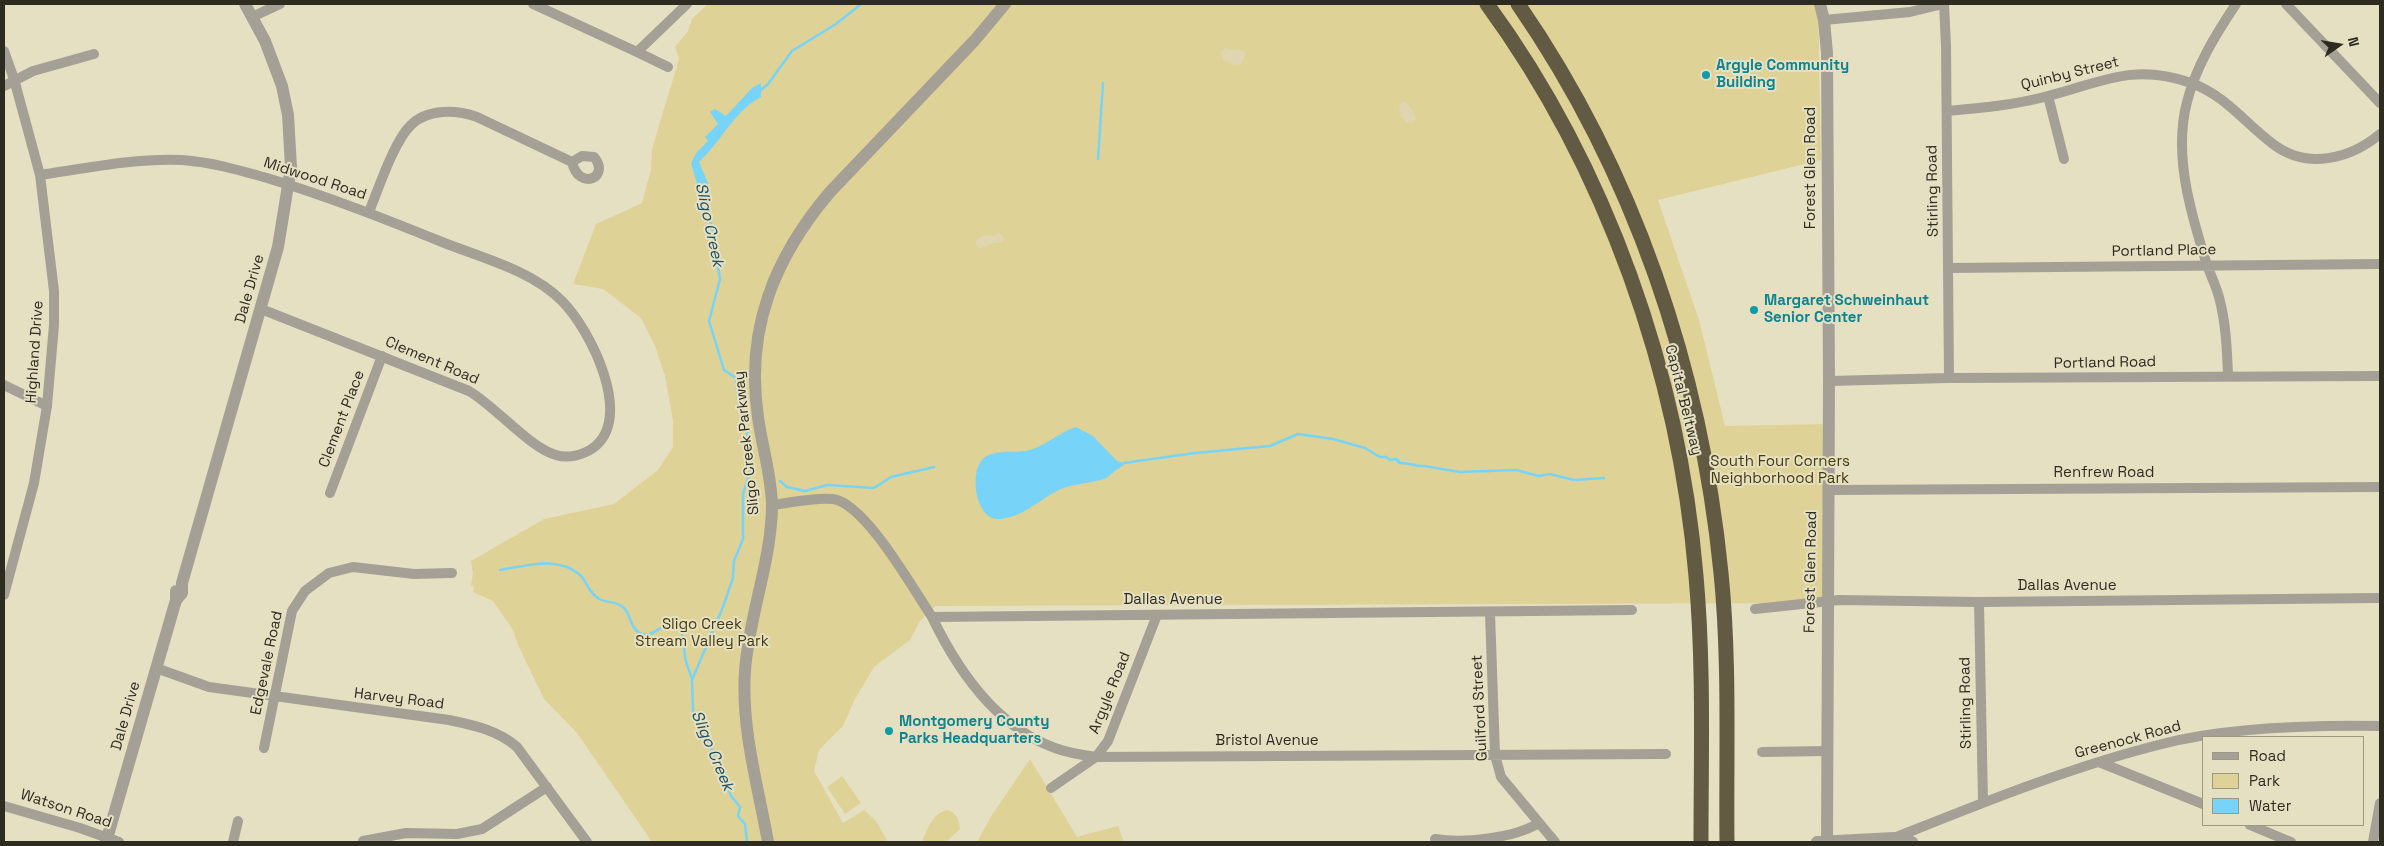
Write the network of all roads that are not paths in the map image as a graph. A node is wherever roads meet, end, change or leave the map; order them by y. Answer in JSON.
{"nodes":[{"id":1,"x":245,"y":4,"type":"edge"},
{"id":2,"x":280,"y":4,"type":"edge"},
{"id":3,"x":533,"y":4,"type":"edge"},
{"id":4,"x":687,"y":4,"type":"edge"},
{"id":5,"x":1005,"y":4,"type":"edge"},
{"id":6,"x":1487,"y":4,"type":"edge"},
{"id":7,"x":1518,"y":4,"type":"edge"},
{"id":8,"x":1820,"y":4,"type":"edge"},
{"id":9,"x":1943,"y":4,"type":"edge"},
{"id":10,"x":2236,"y":4,"type":"edge"},
{"id":11,"x":2286,"y":4,"type":"edge"},
{"id":12,"x":252,"y":17,"type":"junction"},
{"id":13,"x":1824,"y":20,"type":"junction"},
{"id":14,"x":4,"y":51,"type":"edge"},
{"id":15,"x":637,"y":52,"type":"junction"},
{"id":16,"x":94,"y":54,"type":"dead end"},
{"id":17,"x":668,"y":67,"type":"dead end"},
{"id":18,"x":14,"y":80,"type":"junction"},
{"id":19,"x":2193,"y":84,"type":"junction"},
{"id":20,"x":4,"y":86,"type":"edge"},
{"id":21,"x":2048,"y":96,"type":"junction"},
{"id":22,"x":2380,"y":103,"type":"edge"},
{"id":23,"x":1947,"y":111,"type":"junction"},
{"id":24,"x":2380,"y":134,"type":"edge"},
{"id":25,"x":2064,"y":159,"type":"dead end"},
{"id":26,"x":572,"y":162,"type":"dead end"},
{"id":27,"x":40,"y":175,"type":"junction"},
{"id":28,"x":289,"y":185,"type":"junction"},
{"id":29,"x":369,"y":212,"type":"junction"},
{"id":30,"x":2380,"y":264,"type":"edge"},
{"id":31,"x":2207,"y":265,"type":"junction"},
{"id":32,"x":1948,"y":268,"type":"junction"},
{"id":33,"x":562,"y":301,"type":"joint"},
{"id":34,"x":261,"y":309,"type":"junction"},
{"id":35,"x":382,"y":356,"type":"junction"},
{"id":36,"x":2228,"y":376,"type":"junction"},
{"id":37,"x":2380,"y":376,"type":"edge"},
{"id":38,"x":1949,"y":378,"type":"junction"},
{"id":39,"x":1829,"y":381,"type":"junction"},
{"id":40,"x":4,"y":385,"type":"edge"},
{"id":41,"x":47,"y":406,"type":"junction"},
{"id":42,"x":2380,"y":487,"type":"edge"},
{"id":43,"x":1829,"y":490,"type":"junction"},
{"id":44,"x":330,"y":493,"type":"dead end"},
{"id":45,"x":772,"y":505,"type":"junction"},
{"id":46,"x":452,"y":573,"type":"dead end"},
{"id":47,"x":5,"y":582,"type":"edge"},
{"id":48,"x":4,"y":595,"type":"edge"},
{"id":49,"x":2380,"y":598,"type":"edge"},
{"id":50,"x":1978,"y":602,"type":"junction"},
{"id":51,"x":1827,"y":603,"type":"junction"},
{"id":52,"x":1755,"y":609,"type":"dead end"},
{"id":53,"x":1632,"y":610,"type":"dead end"},
{"id":54,"x":1490,"y":612,"type":"junction"},
{"id":55,"x":1157,"y":615,"type":"junction"},
{"id":56,"x":932,"y":617,"type":"junction"},
{"id":57,"x":156,"y":668,"type":"junction"},
{"id":58,"x":275,"y":698,"type":"junction"},
{"id":59,"x":2380,"y":726,"type":"edge"},
{"id":60,"x":2207,"y":736,"type":"edge"},
{"id":61,"x":2202,"y":737,"type":"edge"},
{"id":62,"x":264,"y":748,"type":"dead end"},
{"id":63,"x":1826,"y":751,"type":"junction"},
{"id":64,"x":1762,"y":752,"type":"dead end"},
{"id":65,"x":1666,"y":754,"type":"dead end"},
{"id":66,"x":1495,"y":755,"type":"junction"},
{"id":67,"x":1096,"y":757,"type":"junction"},
{"id":68,"x":2099,"y":762,"type":"junction"},
{"id":69,"x":547,"y":787,"type":"junction"},
{"id":70,"x":1051,"y":788,"type":"dead end"},
{"id":71,"x":1983,"y":802,"type":"junction"},
{"id":72,"x":2380,"y":803,"type":"edge"},
{"id":73,"x":2202,"y":804,"type":"edge"},
{"id":74,"x":4,"y":806,"type":"edge"},
{"id":75,"x":238,"y":821,"type":"dead end"},
{"id":76,"x":1539,"y":823,"type":"junction"},
{"id":77,"x":2252,"y":826,"type":"edge"},
{"id":78,"x":2378,"y":830,"type":"edge"},
{"id":79,"x":1701,"y":835,"type":"edge"},
{"id":80,"x":1894,"y":838,"type":"junction"},
{"id":81,"x":1435,"y":839,"type":"dead end"},
{"id":82,"x":111,"y":841,"type":"edge"},
{"id":83,"x":363,"y":841,"type":"edge"},
{"id":84,"x":232,"y":842,"type":"edge"},
{"id":85,"x":587,"y":842,"type":"edge"},
{"id":86,"x":768,"y":842,"type":"edge"},
{"id":87,"x":1555,"y":842,"type":"edge"},
{"id":88,"x":1727,"y":842,"type":"edge"},
{"id":89,"x":1823,"y":842,"type":"edge"},
{"id":90,"x":1912,"y":842,"type":"edge"},
{"id":91,"x":2291,"y":842,"type":"edge"},
{"id":92,"x":2373,"y":842,"type":"edge"}],
"edges":[{"from":1,"to":12,"type":"street","name":"Dale Drive"},
{"from":2,"to":12,"type":"street"},
{"from":3,"to":15,"type":"street"},
{"from":4,"to":15,"type":"street"},
{"from":5,"to":45,"type":"street","name":"Sligo Creek Parkway"},
{"from":6,"to":79,"type":"highway","name":"Capital Beltway"},
{"from":7,"to":88,"type":"highway","name":"Capital Beltway"},
{"from":8,"to":13,"type":"street","name":"Forest Glen Road"},
{"from":9,"to":13,"type":"street"},
{"from":9,"to":23,"type":"street","name":"Stirling Road"},
{"from":10,"to":19,"type":"street"},
{"from":11,"to":22,"type":"street"},
{"from":12,"to":28,"type":"street","name":"Dale Drive"},
{"from":13,"to":39,"type":"street","name":"Forest Glen Road"},
{"from":14,"to":18,"type":"street","name":"Highland Drive"},
{"from":15,"to":17,"type":"street"},
{"from":16,"to":18,"type":"street"},
{"from":18,"to":20,"type":"street"},
{"from":18,"to":27,"type":"street","name":"Highland Drive"},
{"from":19,"to":21,"type":"street","name":"Quinby Street"},
{"from":19,"to":24,"type":"street","name":"Quinby Street"},
{"from":19,"to":31,"type":"street"},
{"from":21,"to":23,"type":"street","name":"Quinby Street"},
{"from":21,"to":25,"type":"street"},
{"from":23,"to":32,"type":"street","name":"Stirling Road"},
{"from":26,"to":29,"type":"street"},
{"from":27,"to":28,"type":"street","name":"Midwood Road"},
{"from":27,"to":41,"type":"street","name":"Highland Drive"},
{"from":28,"to":29,"type":"street","name":"Midwood Road"},
{"from":28,"to":34,"type":"street","name":"Dale Drive"},
{"from":29,"to":33,"type":"street","name":"Midwood Road"},
{"from":30,"to":31,"type":"street","name":"Portland Place"},
{"from":31,"to":32,"type":"street","name":"Portland Place"},
{"from":31,"to":36,"type":"street"},
{"from":32,"to":38,"type":"street","name":"Stirling Road"},
{"from":33,"to":35,"type":"street","name":"Clement Road"},
{"from":34,"to":35,"type":"street","name":"Clement Road"},
{"from":34,"to":57,"type":"street","name":"Dale Drive"},
{"from":35,"to":44,"type":"street","name":"Clement Place"},
{"from":36,"to":37,"type":"street","name":"Portland Road"},
{"from":36,"to":38,"type":"street","name":"Portland Road"},
{"from":38,"to":39,"type":"street","name":"Portland Road"},
{"from":39,"to":43,"type":"street","name":"Forest Glen Road"},
{"from":40,"to":41,"type":"street"},
{"from":41,"to":47,"type":"street","name":"Highland Drive"},
{"from":42,"to":43,"type":"street","name":"Renfrew Road"},
{"from":43,"to":51,"type":"street","name":"Forest Glen Road"},
{"from":45,"to":56,"type":"street"},
{"from":45,"to":86,"type":"street","name":"Sligo Creek Parkway"},
{"from":46,"to":58,"type":"street","name":"Edgevale Road"},
{"from":47,"to":48,"type":"street","name":"Highland Drive"},
{"from":49,"to":50,"type":"street","name":"Dallas Avenue"},
{"from":50,"to":51,"type":"street","name":"Dallas Avenue"},
{"from":50,"to":71,"type":"street","name":"Stirling Road"},
{"from":51,"to":52,"type":"street","name":"Dallas Avenue"},
{"from":51,"to":63,"type":"street","name":"Forest Glen Road"},
{"from":53,"to":54,"type":"street","name":"Dallas Avenue"},
{"from":54,"to":55,"type":"street","name":"Dallas Avenue"},
{"from":54,"to":66,"type":"street","name":"Guilford Street"},
{"from":55,"to":56,"type":"street","name":"Dallas Avenue"},
{"from":55,"to":67,"type":"street","name":"Argyle Road"},
{"from":56,"to":67,"type":"street","name":"Bristol Avenue"},
{"from":57,"to":58,"type":"street","name":"Harvey Road"},
{"from":57,"to":82,"type":"street","name":"Dale Drive"},
{"from":58,"to":62,"type":"street","name":"Edgevale Road"},
{"from":58,"to":69,"type":"street","name":"Harvey Road"},
{"from":59,"to":60,"type":"street","name":"Greenock Road"},
{"from":61,"to":68,"type":"street","name":"Greenock Road"},
{"from":63,"to":64,"type":"street"},
{"from":63,"to":89,"type":"street","name":"Forest Glen Road"},
{"from":65,"to":66,"type":"street","name":"Bristol Avenue"},
{"from":66,"to":67,"type":"street","name":"Bristol Avenue"},
{"from":66,"to":76,"type":"street","name":"Guilford Street"},
{"from":67,"to":70,"type":"street","name":"Argyle Road"},
{"from":68,"to":71,"type":"street","name":"Greenock Road"},
{"from":68,"to":73,"type":"street"},
{"from":69,"to":83,"type":"street"},
{"from":69,"to":85,"type":"street","name":"Harvey Road"},
{"from":71,"to":80,"type":"street","name":"Greenock Road"},
{"from":72,"to":78,"type":"street"},
{"from":74,"to":82,"type":"street","name":"Watson Road"},
{"from":75,"to":84,"type":"street"},
{"from":76,"to":81,"type":"street"},
{"from":76,"to":87,"type":"street","name":"Guilford Street"},
{"from":77,"to":91,"type":"street"},
{"from":78,"to":92,"type":"street"},
{"from":80,"to":89,"type":"street"},
{"from":80,"to":90,"type":"street"}]}
